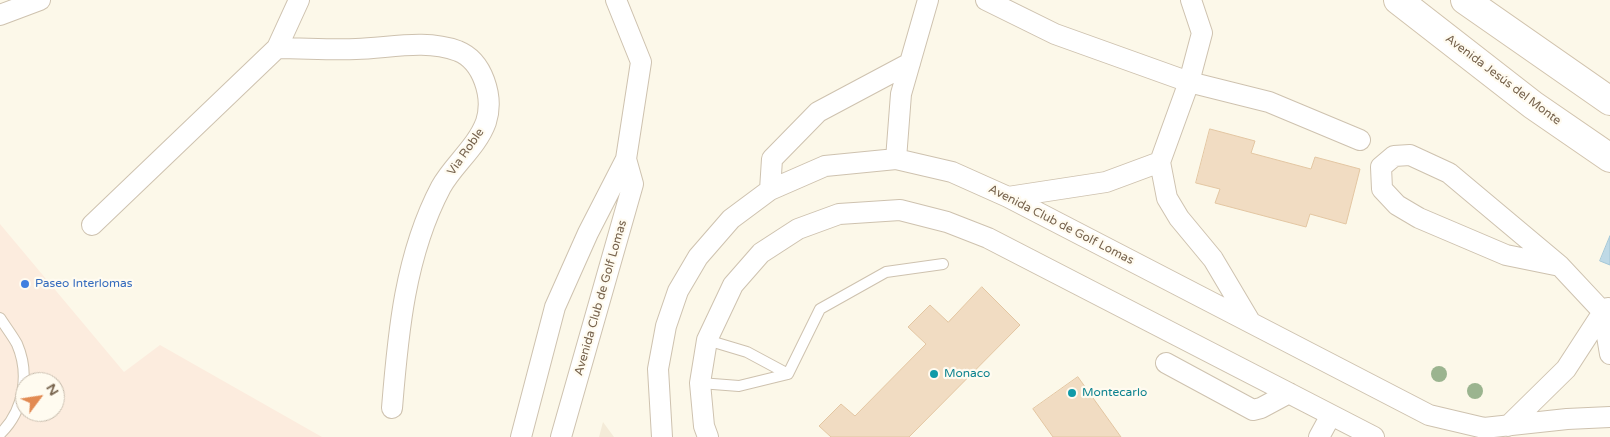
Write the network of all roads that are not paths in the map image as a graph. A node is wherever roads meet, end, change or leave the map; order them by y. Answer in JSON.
{"nodes":[{"id":1,"x":40,"y":0,"type":"edge"},
{"id":2,"x":299,"y":0,"type":"edge"},
{"id":3,"x":616,"y":0,"type":"edge"},
{"id":4,"x":928,"y":0,"type":"edge"},
{"id":5,"x":986,"y":0,"type":"edge"},
{"id":6,"x":1191,"y":0,"type":"edge"},
{"id":7,"x":1398,"y":0,"type":"edge"},
{"id":8,"x":1465,"y":0,"type":"edge"},
{"id":9,"x":0,"y":15,"type":"edge"},
{"id":10,"x":277,"y":48,"type":"junction"},
{"id":11,"x":910,"y":63,"type":"junction"},
{"id":12,"x":1189,"y":82,"type":"junction"},
{"id":13,"x":1610,"y":101,"type":"edge"},
{"id":14,"x":1360,"y":140,"type":"dead end"},
{"id":15,"x":1610,"y":158,"type":"edge"},
{"id":16,"x":626,"y":159,"type":"junction"},
{"id":17,"x":896,"y":159,"type":"junction"},
{"id":18,"x":1160,"y":162,"type":"junction"},
{"id":19,"x":770,"y":190,"type":"junction"},
{"id":20,"x":1008,"y":197,"type":"junction"},
{"id":21,"x":92,"y":225,"type":"dead end"},
{"id":22,"x":942,"y":264,"type":"dead end"},
{"id":23,"x":1560,"y":266,"type":"junction"},
{"id":24,"x":1606,"y":310,"type":"edge"},
{"id":25,"x":0,"y":318,"type":"edge"},
{"id":26,"x":1251,"y":323,"type":"junction"},
{"id":27,"x":707,"y":340,"type":"junction"},
{"id":28,"x":1610,"y":354,"type":"edge"},
{"id":29,"x":1166,"y":363,"type":"dead end"},
{"id":30,"x":788,"y":374,"type":"junction"},
{"id":31,"x":700,"y":383,"type":"junction"},
{"id":32,"x":1289,"y":393,"type":"junction"},
{"id":33,"x":392,"y":408,"type":"dead end"},
{"id":34,"x":1332,"y":415,"type":"junction"},
{"id":35,"x":1610,"y":417,"type":"edge"},
{"id":36,"x":1508,"y":426,"type":"junction"},
{"id":37,"x":0,"y":434,"type":"edge"},
{"id":38,"x":521,"y":437,"type":"edge"},
{"id":39,"x":561,"y":437,"type":"edge"},
{"id":40,"x":662,"y":437,"type":"edge"},
{"id":41,"x":708,"y":437,"type":"edge"},
{"id":42,"x":1320,"y":437,"type":"edge"},
{"id":43,"x":1374,"y":437,"type":"edge"}],
"edges":[{"from":1,"to":9,"type":"street"},
{"from":2,"to":10,"type":"street"},
{"from":3,"to":16,"type":"street","name":"Avenida Club de Golf Lomas"},
{"from":4,"to":11,"type":"street"},
{"from":5,"to":12,"type":"street"},
{"from":6,"to":12,"type":"street"},
{"from":7,"to":15,"type":"main road","name":"Avenida Jesús del Monte"},
{"from":8,"to":13,"type":"main road"},
{"from":10,"to":21,"type":"street"},
{"from":10,"to":33,"type":"street","name":"Via Roble"},
{"from":11,"to":17,"type":"street"},
{"from":11,"to":19,"type":"street"},
{"from":12,"to":14,"type":"street"},
{"from":12,"to":18,"type":"street"},
{"from":16,"to":38,"type":"street","name":"Avenida Club de Golf Lomas"},
{"from":16,"to":39,"type":"street","name":"Avenida Club de Golf Lomas"},
{"from":17,"to":19,"type":"street","name":"Avenida Club de Golf Lomas"},
{"from":17,"to":20,"type":"street","name":"Avenida Club de Golf Lomas"},
{"from":18,"to":20,"type":"street"},
{"from":18,"to":26,"type":"street"},
{"from":19,"to":40,"type":"street","name":"Avenida Club de Golf Lomas"},
{"from":20,"to":26,"type":"street","name":"Avenida Club de Golf Lomas"},
{"from":22,"to":30,"type":"lane"},
{"from":23,"to":23,"type":"street"},
{"from":23,"to":24,"type":"street"},
{"from":24,"to":28,"type":"street"},
{"from":24,"to":36,"type":"street"},
{"from":25,"to":37,"type":"lane"},
{"from":26,"to":36,"type":"street","name":"Avenida Club de Golf Lomas"},
{"from":27,"to":30,"type":"lane"},
{"from":27,"to":31,"type":"street"},
{"from":27,"to":32,"type":"street"},
{"from":29,"to":32,"type":"street"},
{"from":30,"to":31,"type":"lane"},
{"from":31,"to":41,"type":"street"},
{"from":32,"to":34,"type":"street"},
{"from":34,"to":42,"type":"street"},
{"from":34,"to":43,"type":"street"},
{"from":35,"to":36,"type":"street","name":"Avenida Club de Golf Lomas"}]}
